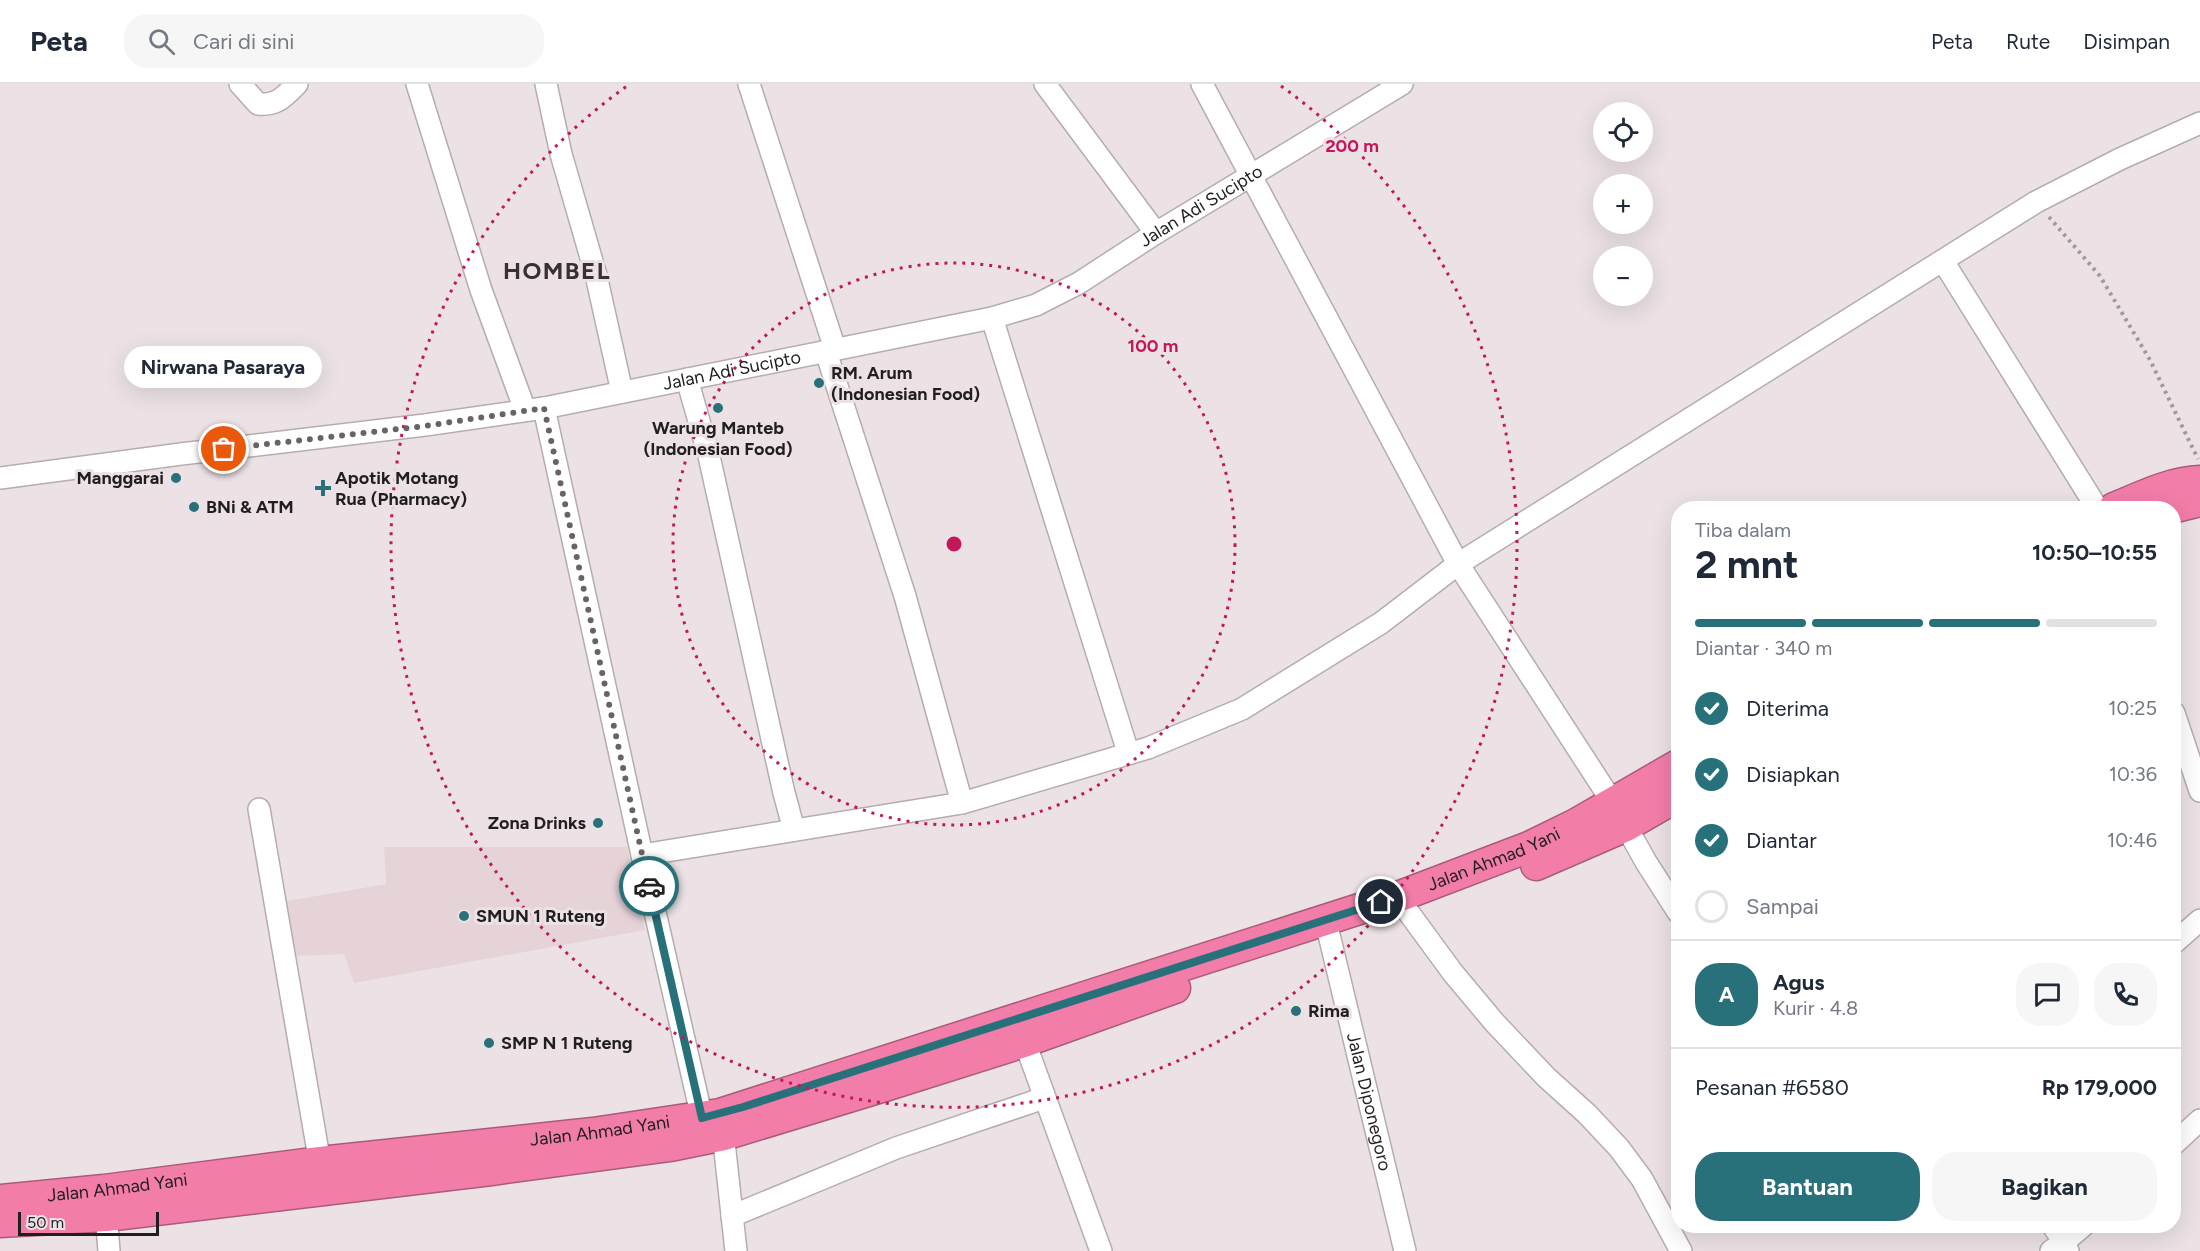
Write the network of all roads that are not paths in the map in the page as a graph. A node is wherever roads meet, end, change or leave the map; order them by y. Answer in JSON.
{"nodes":[{"id":1,"x":240,"y":84,"type":"edge"},
{"id":2,"x":297,"y":84,"type":"edge"},
{"id":3,"x":417,"y":84,"type":"edge"},
{"id":4,"x":546,"y":84,"type":"edge"},
{"id":5,"x":749,"y":84,"type":"edge"},
{"id":6,"x":1045,"y":84,"type":"edge"},
{"id":7,"x":1202,"y":84,"type":"edge"},
{"id":8,"x":1402,"y":84,"type":"edge"},
{"id":9,"x":2200,"y":123,"type":"edge"},
{"id":10,"x":1251,"y":178,"type":"junction"},
{"id":11,"x":1156,"y":233,"type":"junction"},
{"id":12,"x":1943,"y":261,"type":"junction"},
{"id":13,"x":992,"y":318,"type":"junction"},
{"id":14,"x":830,"y":351,"type":"junction"},
{"id":15,"x":687,"y":379,"type":"junction"},
{"id":16,"x":622,"y":392,"type":"junction"},
{"id":17,"x":534,"y":409,"type":"junction"},
{"id":18,"x":0,"y":478,"type":"edge"},
{"id":19,"x":2200,"y":481,"type":"edge"},
{"id":20,"x":2093,"y":501,"type":"edge"},
{"id":21,"x":2130,"y":501,"type":"edge"},
{"id":22,"x":2200,"y":501,"type":"edge"},
{"id":23,"x":2181,"y":506,"type":"edge"},
{"id":24,"x":1458,"y":564,"type":"junction"},
{"id":25,"x":2181,"y":734,"type":"edge"},
{"id":26,"x":1128,"y":752,"type":"junction"},
{"id":27,"x":1671,"y":771,"type":"edge"},
{"id":28,"x":2200,"y":791,"type":"edge"},
{"id":29,"x":1671,"y":798,"type":"edge"},
{"id":30,"x":962,"y":803,"type":"junction"},
{"id":31,"x":259,"y":809,"type":"dead end"},
{"id":32,"x":1620,"y":814,"type":"junction"},
{"id":33,"x":794,"y":830,"type":"junction"},
{"id":34,"x":642,"y":855,"type":"junction"},
{"id":35,"x":1671,"y":901,"type":"edge"},
{"id":36,"x":1409,"y":913,"type":"junction"},
{"id":37,"x":2200,"y":920,"type":"edge"},
{"id":38,"x":1327,"y":927,"type":"junction"},
{"id":39,"x":2181,"y":937,"type":"edge"},
{"id":40,"x":1020,"y":1031,"type":"junction"},
{"id":41,"x":1044,"y":1098,"type":"junction"},
{"id":42,"x":2200,"y":1120,"type":"edge"},
{"id":43,"x":715,"y":1122,"type":"junction"},
{"id":44,"x":2181,"y":1138,"type":"edge"},
{"id":45,"x":322,"y":1176,"type":"junction"},
{"id":46,"x":0,"y":1200,"type":"edge"},
{"id":47,"x":105,"y":1203,"type":"junction"},
{"id":48,"x":732,"y":1215,"type":"junction"},
{"id":49,"x":0,"y":1222,"type":"edge"},
{"id":50,"x":1671,"y":1231,"type":"edge"},
{"id":51,"x":1672,"y":1233,"type":"edge"},
{"id":52,"x":2072,"y":1233,"type":"edge"},
{"id":53,"x":2059,"y":1242,"type":"edge"},
{"id":54,"x":109,"y":1251,"type":"edge"},
{"id":55,"x":736,"y":1251,"type":"edge"},
{"id":56,"x":1101,"y":1251,"type":"edge"},
{"id":57,"x":1405,"y":1251,"type":"edge"},
{"id":58,"x":1682,"y":1251,"type":"edge"}],
"edges":[{"from":1,"to":2,"type":"street"},
{"from":3,"to":17,"type":"street"},
{"from":4,"to":16,"type":"street"},
{"from":5,"to":14,"type":"street"},
{"from":6,"to":11,"type":"street"},
{"from":7,"to":10,"type":"street"},
{"from":8,"to":10,"type":"street","name":"Jalan Adi Sucipto"},
{"from":9,"to":12,"type":"street"},
{"from":10,"to":11,"type":"street","name":"Jalan Adi Sucipto"},
{"from":10,"to":24,"type":"street"},
{"from":11,"to":13,"type":"street","name":"Jalan Adi Sucipto"},
{"from":12,"to":20,"type":"street"},
{"from":12,"to":24,"type":"street"},
{"from":13,"to":14,"type":"street","name":"Jalan Adi Sucipto"},
{"from":13,"to":26,"type":"street"},
{"from":14,"to":15,"type":"street","name":"Jalan Adi Sucipto"},
{"from":14,"to":30,"type":"street"},
{"from":15,"to":16,"type":"street","name":"Jalan Adi Sucipto"},
{"from":15,"to":33,"type":"street"},
{"from":16,"to":17,"type":"street","name":"Jalan Adi Sucipto"},
{"from":17,"to":18,"type":"street","name":"Jalan Adi Sucipto"},
{"from":17,"to":34,"type":"street"},
{"from":19,"to":21,"type":"highway"},
{"from":22,"to":23,"type":"highway"},
{"from":24,"to":26,"type":"street"},
{"from":24,"to":32,"type":"street"},
{"from":25,"to":28,"type":"street"},
{"from":26,"to":30,"type":"street"},
{"from":27,"to":32,"type":"highway","name":"Jalan Ahmad Yani"},
{"from":29,"to":32,"type":"highway","name":"Jalan Ahmad Yani"},
{"from":30,"to":33,"type":"street"},
{"from":31,"to":45,"type":"street"},
{"from":32,"to":35,"type":"street"},
{"from":32,"to":36,"type":"highway","name":"Jalan Ahmad Yani"},
{"from":32,"to":38,"type":"highway","name":"Jalan Ahmad Yani"},
{"from":33,"to":34,"type":"street"},
{"from":34,"to":43,"type":"street"},
{"from":36,"to":38,"type":"highway","name":"Jalan Ahmad Yani"},
{"from":36,"to":50,"type":"street"},
{"from":37,"to":39,"type":"street"},
{"from":38,"to":40,"type":"highway","name":"Jalan Ahmad Yani"},
{"from":38,"to":57,"type":"street","name":"Jalan Diponegoro"},
{"from":40,"to":41,"type":"street"},
{"from":40,"to":43,"type":"highway","name":"Jalan Ahmad Yani"},
{"from":41,"to":48,"type":"street"},
{"from":41,"to":56,"type":"street"},
{"from":42,"to":44,"type":"street"},
{"from":43,"to":45,"type":"highway","name":"Jalan Ahmad Yani"},
{"from":43,"to":48,"type":"street"},
{"from":45,"to":47,"type":"highway","name":"Jalan Ahmad Yani"},
{"from":46,"to":47,"type":"highway","name":"Jalan Ahmad Yani"},
{"from":47,"to":49,"type":"highway","name":"Jalan Ahmad Yani"},
{"from":47,"to":54,"type":"street"},
{"from":48,"to":55,"type":"street"},
{"from":51,"to":58,"type":"street"},
{"from":52,"to":53,"type":"street"}]}
